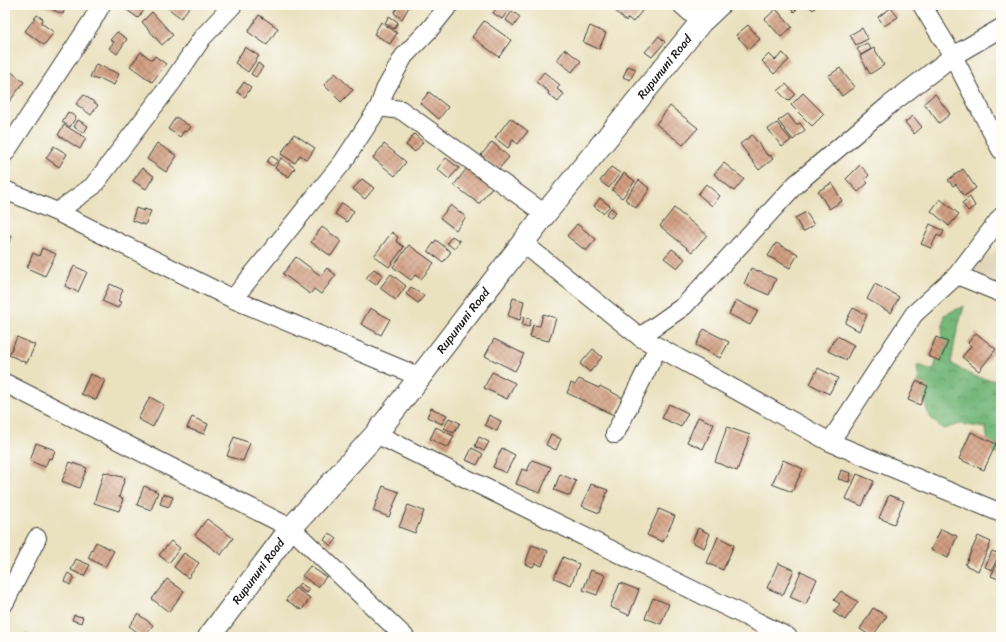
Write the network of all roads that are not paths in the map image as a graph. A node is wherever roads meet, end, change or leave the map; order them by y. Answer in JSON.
{"nodes":[{"id":1,"x":101,"y":5,"type":"edge"},
{"id":2,"x":233,"y":5,"type":"edge"},
{"id":3,"x":449,"y":5,"type":"edge"},
{"id":4,"x":682,"y":5,"type":"edge"},
{"id":5,"x":719,"y":5,"type":"edge"},
{"id":6,"x":922,"y":5,"type":"edge"},
{"id":7,"x":701,"y":22,"type":"junction"},
{"id":8,"x":1001,"y":28,"type":"edge"},
{"id":9,"x":953,"y":56,"type":"junction"},
{"id":10,"x":379,"y":107,"type":"junction"},
{"id":11,"x":1001,"y":150,"type":"edge"},
{"id":12,"x":5,"y":153,"type":"edge"},
{"id":13,"x":5,"y":190,"type":"edge"},
{"id":14,"x":57,"y":212,"type":"junction"},
{"id":15,"x":545,"y":214,"type":"junction"},
{"id":16,"x":1001,"y":217,"type":"edge"},
{"id":17,"x":523,"y":243,"type":"junction"},
{"id":18,"x":957,"y":274,"type":"junction"},
{"id":19,"x":1001,"y":293,"type":"edge"},
{"id":20,"x":234,"y":300,"type":"junction"},
{"id":21,"x":640,"y":338,"type":"junction"},
{"id":22,"x":658,"y":347,"type":"junction"},
{"id":23,"x":420,"y":377,"type":"junction"},
{"id":24,"x":5,"y":382,"type":"edge"},
{"id":25,"x":376,"y":434,"type":"junction"},
{"id":26,"x":615,"y":434,"type":"dead end"},
{"id":27,"x":830,"y":442,"type":"junction"},
{"id":28,"x":1001,"y":513,"type":"edge"},
{"id":29,"x":291,"y":528,"type":"junction"},
{"id":30,"x":37,"y":538,"type":"dead end"},
{"id":31,"x":5,"y":602,"type":"edge"},
{"id":32,"x":209,"y":637,"type":"edge"},
{"id":33,"x":405,"y":637,"type":"edge"},
{"id":34,"x":788,"y":637,"type":"edge"}],
"edges":[{"from":1,"to":12,"type":"street"},
{"from":2,"to":14,"type":"street"},
{"from":3,"to":10,"type":"street"},
{"from":4,"to":7,"type":"street"},
{"from":5,"to":7,"type":"main road","name":"Rupununi Road"},
{"from":6,"to":9,"type":"street"},
{"from":7,"to":15,"type":"main road","name":"Rupununi Road"},
{"from":8,"to":9,"type":"street"},
{"from":9,"to":11,"type":"street"},
{"from":9,"to":21,"type":"street"},
{"from":10,"to":15,"type":"street"},
{"from":10,"to":20,"type":"street"},
{"from":13,"to":14,"type":"street"},
{"from":14,"to":20,"type":"street"},
{"from":15,"to":17,"type":"main road","name":"Rupununi Road"},
{"from":16,"to":18,"type":"street"},
{"from":17,"to":21,"type":"street"},
{"from":17,"to":23,"type":"main road","name":"Rupununi Road"},
{"from":18,"to":19,"type":"street"},
{"from":18,"to":27,"type":"street"},
{"from":20,"to":23,"type":"street"},
{"from":21,"to":22,"type":"street"},
{"from":22,"to":26,"type":"street"},
{"from":22,"to":27,"type":"street"},
{"from":23,"to":25,"type":"main road","name":"Rupununi Road"},
{"from":24,"to":29,"type":"street"},
{"from":25,"to":29,"type":"main road","name":"Rupununi Road"},
{"from":25,"to":34,"type":"street"},
{"from":27,"to":28,"type":"street"},
{"from":29,"to":32,"type":"main road","name":"Rupununi Road"},
{"from":29,"to":33,"type":"street"},
{"from":30,"to":31,"type":"street"}]}
